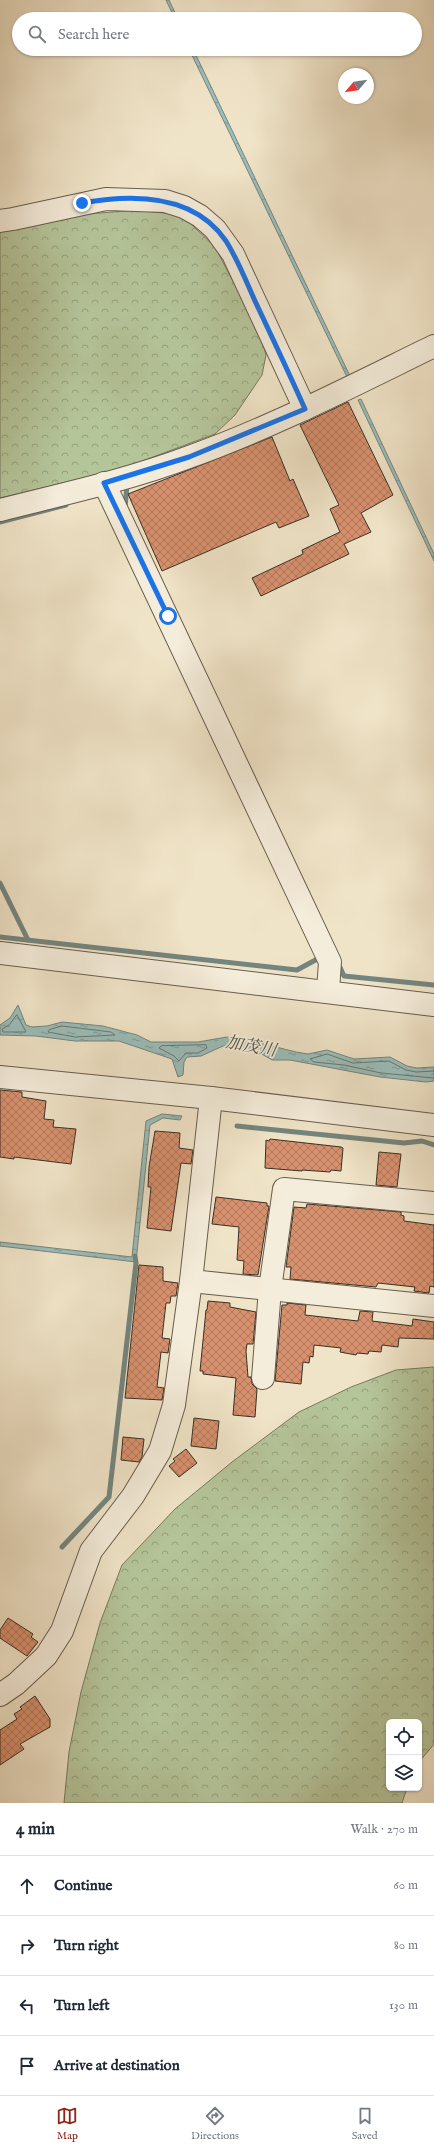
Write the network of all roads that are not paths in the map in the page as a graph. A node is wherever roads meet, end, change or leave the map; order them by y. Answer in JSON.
{"nodes":[{"id":1,"x":0,"y":221,"type":"edge"},
{"id":2,"x":434,"y":346,"type":"edge"},
{"id":3,"x":305,"y":409,"type":"junction"},
{"id":4,"x":104,"y":483,"type":"junction"},
{"id":5,"x":0,"y":510,"type":"edge"},
{"id":6,"x":0,"y":952,"type":"edge"},
{"id":7,"x":328,"y":990,"type":"junction"},
{"id":8,"x":434,"y":1005,"type":"edge"},
{"id":9,"x":0,"y":1077,"type":"edge"},
{"id":10,"x":211,"y":1098,"type":"junction"},
{"id":11,"x":434,"y":1125,"type":"edge"},
{"id":12,"x":434,"y":1203,"type":"edge"},
{"id":13,"x":191,"y":1280,"type":"junction"},
{"id":14,"x":270,"y":1289,"type":"junction"},
{"id":15,"x":434,"y":1306,"type":"edge"},
{"id":16,"x":263,"y":1378,"type":"dead end"},
{"id":17,"x":0,"y":1694,"type":"edge"}],
"edges":[{"from":1,"to":3,"type":"street"},
{"from":2,"to":3,"type":"street"},
{"from":3,"to":4,"type":"street"},
{"from":4,"to":5,"type":"street"},
{"from":4,"to":7,"type":"street"},
{"from":6,"to":7,"type":"street"},
{"from":7,"to":8,"type":"street"},
{"from":9,"to":10,"type":"street"},
{"from":10,"to":11,"type":"street"},
{"from":10,"to":13,"type":"street"},
{"from":12,"to":14,"type":"street"},
{"from":13,"to":14,"type":"street"},
{"from":13,"to":17,"type":"street"},
{"from":14,"to":15,"type":"street"},
{"from":14,"to":16,"type":"street"}]}
